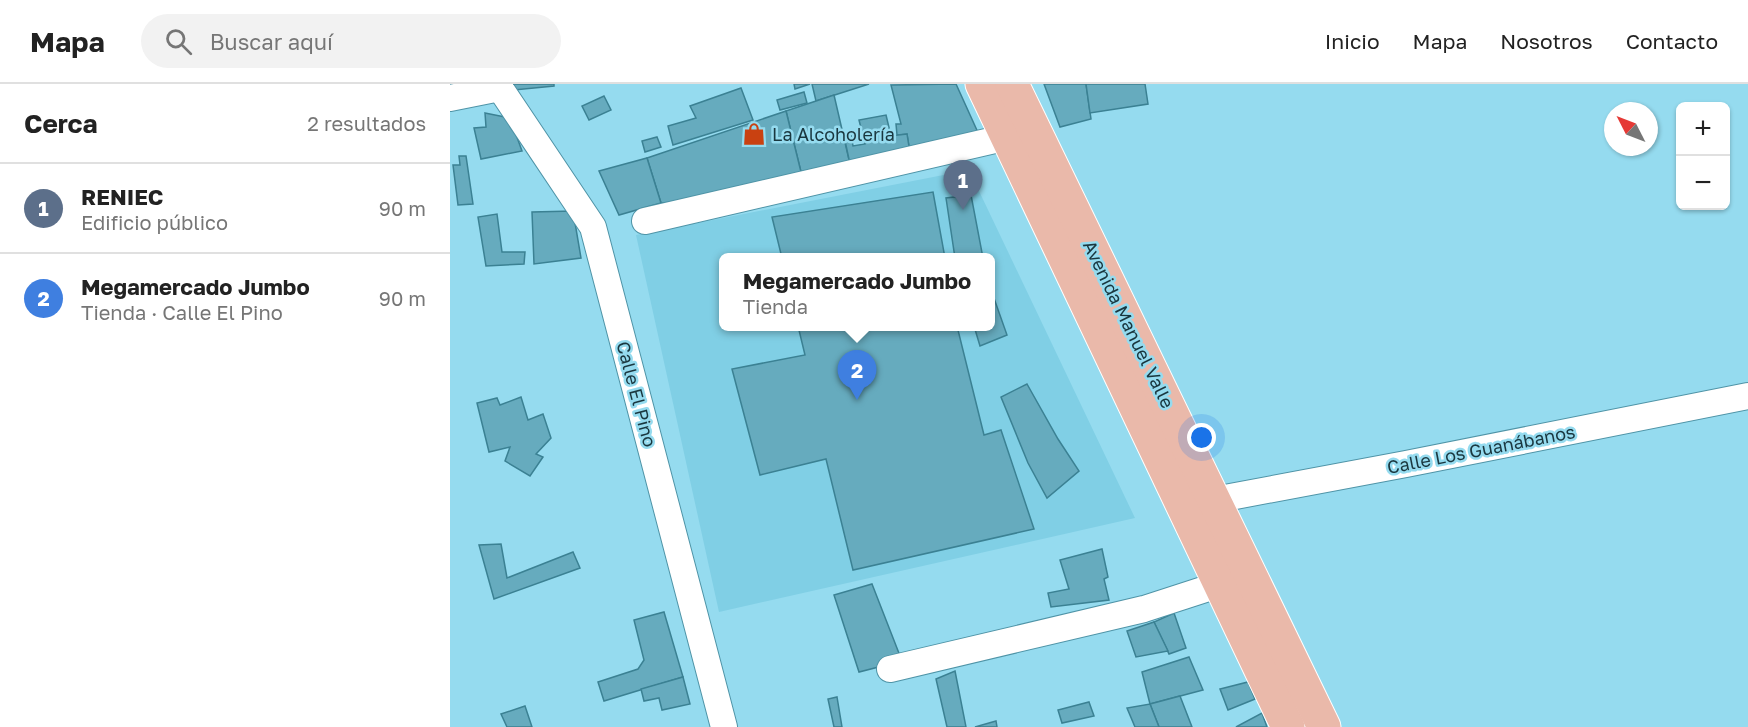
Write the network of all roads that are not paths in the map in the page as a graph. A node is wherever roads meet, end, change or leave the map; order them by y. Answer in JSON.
{"nodes":[{"id":1,"x":982,"y":84,"type":"edge"},
{"id":2,"x":1012,"y":84,"type":"edge"},
{"id":3,"x":500,"y":86,"type":"edge"},
{"id":4,"x":450,"y":98,"type":"edge"},
{"id":5,"x":1021,"y":134,"type":"junction"},
{"id":6,"x":645,"y":221,"type":"dead end"},
{"id":7,"x":1748,"y":396,"type":"edge"},
{"id":8,"x":1214,"y":500,"type":"junction"},
{"id":9,"x":1221,"y":584,"type":"junction"},
{"id":10,"x":890,"y":669,"type":"dead end"},
{"id":11,"x":724,"y":727,"type":"edge"},
{"id":12,"x":1288,"y":727,"type":"edge"},
{"id":13,"x":1324,"y":727,"type":"edge"}],
"edges":[{"from":1,"to":5,"type":"main road","name":"Avenida Manuel Valle"},
{"from":2,"to":5,"type":"main road","name":"Avenida Manuel Valle"},
{"from":3,"to":4,"type":"street"},
{"from":3,"to":11,"type":"street","name":"Calle El Pino"},
{"from":5,"to":6,"type":"street"},
{"from":5,"to":8,"type":"main road","name":"Avenida Manuel Valle"},
{"from":5,"to":9,"type":"main road","name":"Avenida Manuel Valle"},
{"from":7,"to":8,"type":"street","name":"Calle Los Guanábanos"},
{"from":8,"to":13,"type":"main road","name":"Avenida Manuel Valle"},
{"from":9,"to":10,"type":"street"},
{"from":9,"to":12,"type":"main road","name":"Avenida Manuel Valle"}]}
